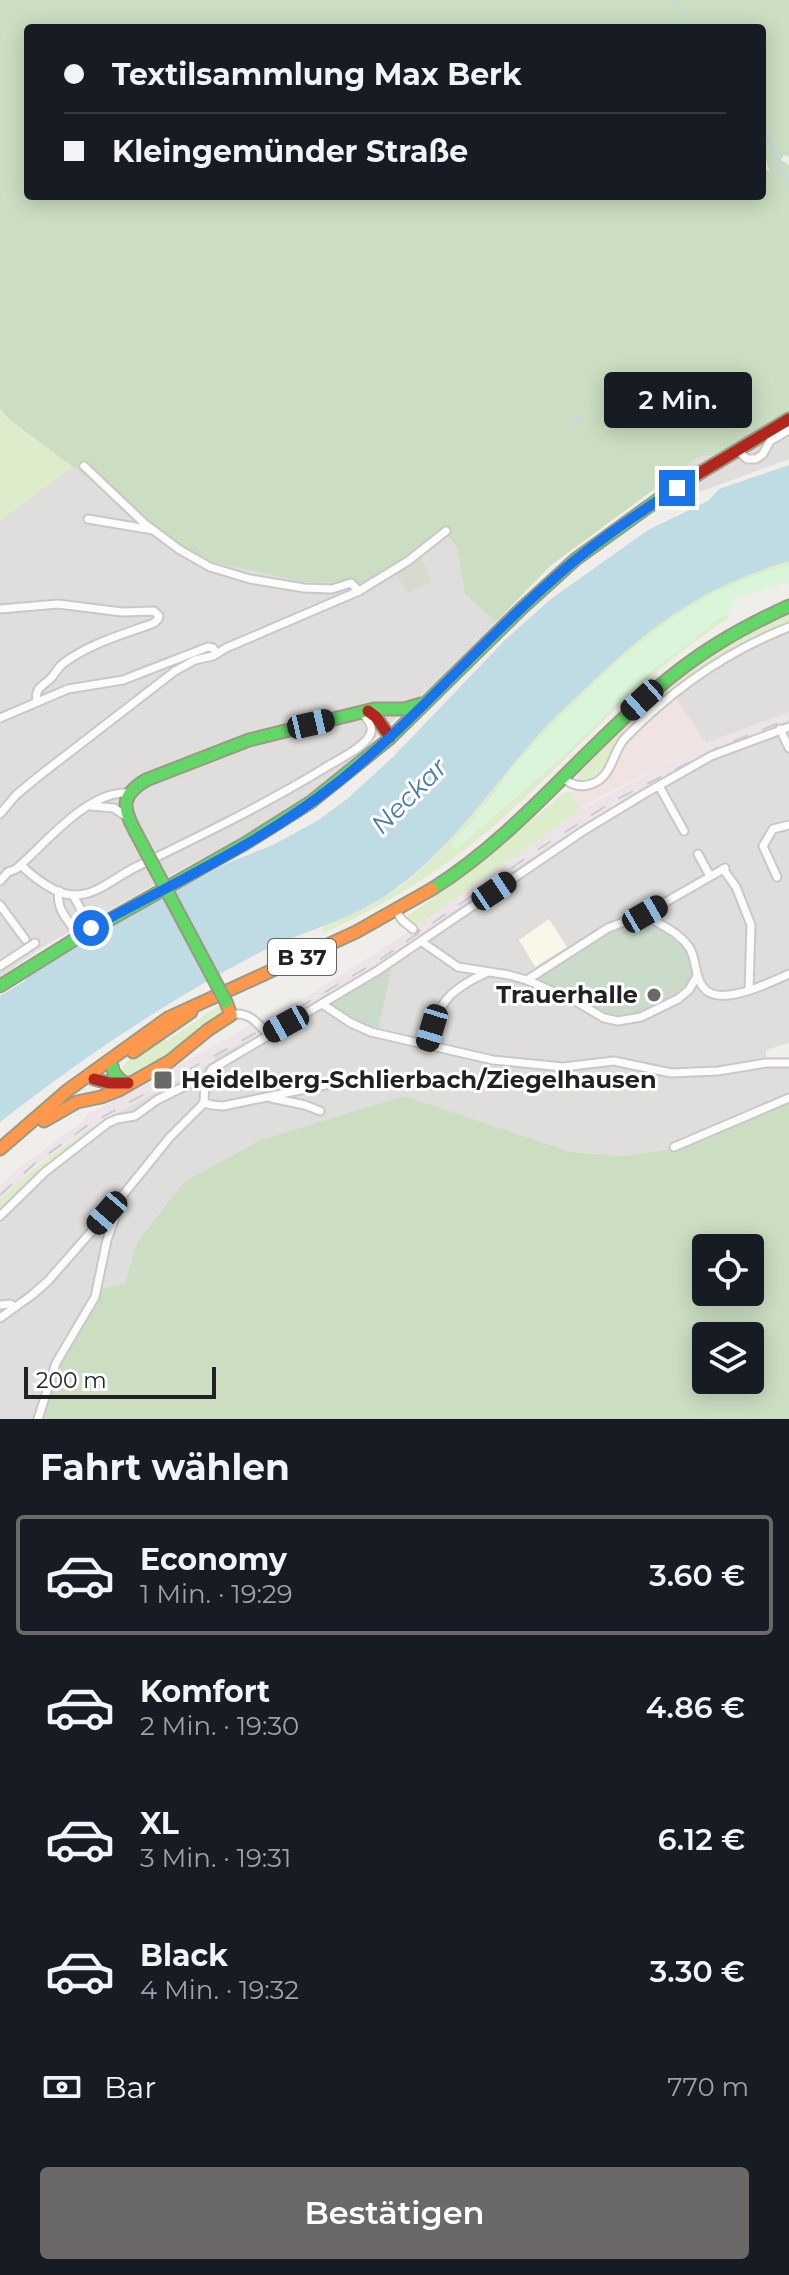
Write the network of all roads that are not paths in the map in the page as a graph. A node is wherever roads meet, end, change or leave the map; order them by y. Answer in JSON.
{"nodes":[{"id":1,"x":789,"y":419,"type":"edge"},
{"id":2,"x":789,"y":430,"type":"edge"},
{"id":3,"x":737,"y":450,"type":"junction"},
{"id":4,"x":84,"y":466,"type":"dead end"},
{"id":5,"x":88,"y":519,"type":"dead end"},
{"id":6,"x":155,"y":531,"type":"junction"},
{"id":7,"x":446,"y":531,"type":"dead end"},
{"id":8,"x":359,"y":591,"type":"junction"},
{"id":9,"x":789,"y":606,"type":"edge"},
{"id":10,"x":0,"y":609,"type":"edge"},
{"id":11,"x":789,"y":627,"type":"edge"},
{"id":12,"x":216,"y":653,"type":"junction"},
{"id":13,"x":37,"y":702,"type":"junction"},
{"id":14,"x":425,"y":703,"type":"junction"},
{"id":15,"x":386,"y":710,"type":"junction"},
{"id":16,"x":364,"y":711,"type":"junction"},
{"id":17,"x":0,"y":718,"type":"edge"},
{"id":18,"x":789,"y":727,"type":"edge"},
{"id":19,"x":780,"y":729,"type":"junction"},
{"id":20,"x":393,"y":734,"type":"junction"},
{"id":21,"x":789,"y":748,"type":"edge"},
{"id":22,"x":562,"y":777,"type":"junction"},
{"id":23,"x":659,"y":786,"type":"junction"},
{"id":24,"x":126,"y":797,"type":"junction"},
{"id":25,"x":89,"y":806,"type":"junction"},
{"id":26,"x":0,"y":814,"type":"edge"},
{"id":27,"x":128,"y":818,"type":"junction"},
{"id":28,"x":789,"y":825,"type":"edge"},
{"id":29,"x":684,"y":831,"type":"dead end"},
{"id":30,"x":698,"y":854,"type":"dead end"},
{"id":31,"x":21,"y":865,"type":"junction"},
{"id":32,"x":0,"y":866,"type":"edge"},
{"id":33,"x":8,"y":872,"type":"junction"},
{"id":34,"x":710,"y":876,"type":"junction"},
{"id":35,"x":777,"y":877,"type":"dead end"},
{"id":36,"x":0,"y":881,"type":"edge"},
{"id":37,"x":59,"y":891,"type":"junction"},
{"id":38,"x":73,"y":895,"type":"junction"},
{"id":39,"x":0,"y":905,"type":"edge"},
{"id":40,"x":396,"y":911,"type":"junction"},
{"id":41,"x":645,"y":914,"type":"junction"},
{"id":42,"x":87,"y":921,"type":"dead end"},
{"id":43,"x":74,"y":929,"type":"dead end"},
{"id":44,"x":413,"y":929,"type":"tunnel mouth"},
{"id":45,"x":424,"y":938,"type":"junction"},
{"id":46,"x":25,"y":939,"type":"dead end"},
{"id":47,"x":35,"y":943,"type":"dead end"},
{"id":48,"x":14,"y":957,"type":"junction"},
{"id":49,"x":0,"y":966,"type":"edge"},
{"id":50,"x":23,"y":971,"type":"junction"},
{"id":51,"x":489,"y":971,"type":"junction"},
{"id":52,"x":789,"y":974,"type":"edge"},
{"id":53,"x":698,"y":976,"type":"junction"},
{"id":54,"x":527,"y":980,"type":"junction"},
{"id":55,"x":0,"y":986,"type":"edge"},
{"id":56,"x":749,"y":990,"type":"junction"},
{"id":57,"x":206,"y":1000,"type":"junction"},
{"id":58,"x":322,"y":1004,"type":"junction"},
{"id":59,"x":231,"y":1015,"type":"junction"},
{"id":60,"x":268,"y":1034,"type":"junction"},
{"id":61,"x":427,"y":1044,"type":"junction"},
{"id":62,"x":789,"y":1063,"type":"edge"},
{"id":63,"x":112,"y":1066,"type":"junction"},
{"id":64,"x":92,"y":1076,"type":"junction"},
{"id":65,"x":205,"y":1080,"type":"junction"},
{"id":66,"x":128,"y":1083,"type":"junction"},
{"id":67,"x":330,"y":1084,"type":"dead end"},
{"id":68,"x":111,"y":1094,"type":"junction"},
{"id":69,"x":269,"y":1098,"type":"junction"},
{"id":70,"x":789,"y":1098,"type":"edge"},
{"id":71,"x":204,"y":1103,"type":"junction"},
{"id":72,"x":320,"y":1111,"type":"dead end"},
{"id":73,"x":44,"y":1121,"type":"junction"},
{"id":74,"x":674,"y":1147,"type":"dead end"},
{"id":75,"x":0,"y":1149,"type":"edge"},
{"id":76,"x":0,"y":1159,"type":"edge"},
{"id":77,"x":123,"y":1195,"type":"junction"},
{"id":78,"x":0,"y":1216,"type":"edge"},
{"id":79,"x":0,"y":1305,"type":"edge"},
{"id":80,"x":15,"y":1307,"type":"junction"},
{"id":81,"x":0,"y":1318,"type":"edge"},
{"id":82,"x":38,"y":1419,"type":"edge"}],
"edges":[{"from":1,"to":3,"type":"main road"},
{"from":2,"to":3,"type":"street"},
{"from":3,"to":14,"type":"main road"},
{"from":4,"to":6,"type":"street"},
{"from":5,"to":6,"type":"street"},
{"from":6,"to":8,"type":"street"},
{"from":7,"to":8,"type":"street"},
{"from":8,"to":12,"type":"street"},
{"from":9,"to":22,"type":"main road","number":"B 37"},
{"from":10,"to":13,"type":"street"},
{"from":11,"to":22,"type":"street"},
{"from":12,"to":13,"type":"street"},
{"from":12,"to":26,"type":"street"},
{"from":13,"to":17,"type":"street"},
{"from":14,"to":15,"type":"main road"},
{"from":14,"to":20,"type":"main road"},
{"from":15,"to":16,"type":"main road"},
{"from":15,"to":20,"type":"main road"},
{"from":16,"to":20,"type":"main road"},
{"from":16,"to":24,"type":"main road"},
{"from":16,"to":38,"type":"street"},
{"from":18,"to":19,"type":"street"},
{"from":19,"to":21,"type":"street"},
{"from":19,"to":23,"type":"street"},
{"from":20,"to":50,"type":"main road"},
{"from":22,"to":40,"type":"main road","number":"B 37"},
{"from":23,"to":29,"type":"street"},
{"from":23,"to":45,"type":"street"},
{"from":24,"to":25,"type":"street"},
{"from":24,"to":27,"type":"main road"},
{"from":25,"to":27,"type":"street"},
{"from":25,"to":31,"type":"street"},
{"from":27,"to":59,"type":"main road","bridge":true},
{"from":28,"to":35,"type":"street"},
{"from":30,"to":34,"type":"street"},
{"from":31,"to":33,"type":"street"},
{"from":31,"to":37,"type":"street"},
{"from":32,"to":33,"type":"street"},
{"from":33,"to":36,"type":"street"},
{"from":34,"to":41,"type":"street"},
{"from":34,"to":56,"type":"street"},
{"from":37,"to":38,"type":"street"},
{"from":37,"to":43,"type":"street"},
{"from":38,"to":42,"type":"street"},
{"from":39,"to":46,"type":"street"},
{"from":40,"to":44,"type":"street"},
{"from":40,"to":57,"type":"main road","number":"B 37"},
{"from":41,"to":53,"type":"street"},
{"from":41,"to":54,"type":"street"},
{"from":45,"to":51,"type":"street"},
{"from":45,"to":58,"type":"street"},
{"from":47,"to":48,"type":"street"},
{"from":48,"to":49,"type":"street"},
{"from":48,"to":50,"type":"street"},
{"from":50,"to":55,"type":"main road"},
{"from":51,"to":54,"type":"street"},
{"from":51,"to":61,"type":"street"},
{"from":52,"to":56,"type":"street"},
{"from":53,"to":54,"type":"street"},
{"from":53,"to":56,"type":"street"},
{"from":57,"to":63,"type":"main road","number":"B 37"},
{"from":57,"to":64,"type":"main road","number":"B 37"},
{"from":58,"to":60,"type":"street"},
{"from":58,"to":61,"type":"street"},
{"from":59,"to":60,"type":"street"},
{"from":59,"to":66,"type":"main road"},
{"from":60,"to":65,"type":"street"},
{"from":61,"to":62,"type":"street"},
{"from":63,"to":64,"type":"main road","number":"B 37"},
{"from":63,"to":66,"type":"main road"},
{"from":64,"to":66,"type":"main road"},
{"from":64,"to":68,"type":"main road"},
{"from":64,"to":73,"type":"main road","number":"B 37"},
{"from":64,"to":75,"type":"main road","number":"B 37"},
{"from":65,"to":71,"type":"street"},
{"from":65,"to":78,"type":"street"},
{"from":66,"to":68,"type":"main road"},
{"from":67,"to":69,"type":"street"},
{"from":68,"to":73,"type":"main road"},
{"from":69,"to":71,"type":"street"},
{"from":69,"to":72,"type":"street"},
{"from":70,"to":74,"type":"street"},
{"from":71,"to":77,"type":"street"},
{"from":73,"to":76,"type":"main road","number":"B 37"},
{"from":77,"to":80,"type":"street"},
{"from":77,"to":82,"type":"street"},
{"from":79,"to":80,"type":"street"},
{"from":80,"to":81,"type":"street"}]}
